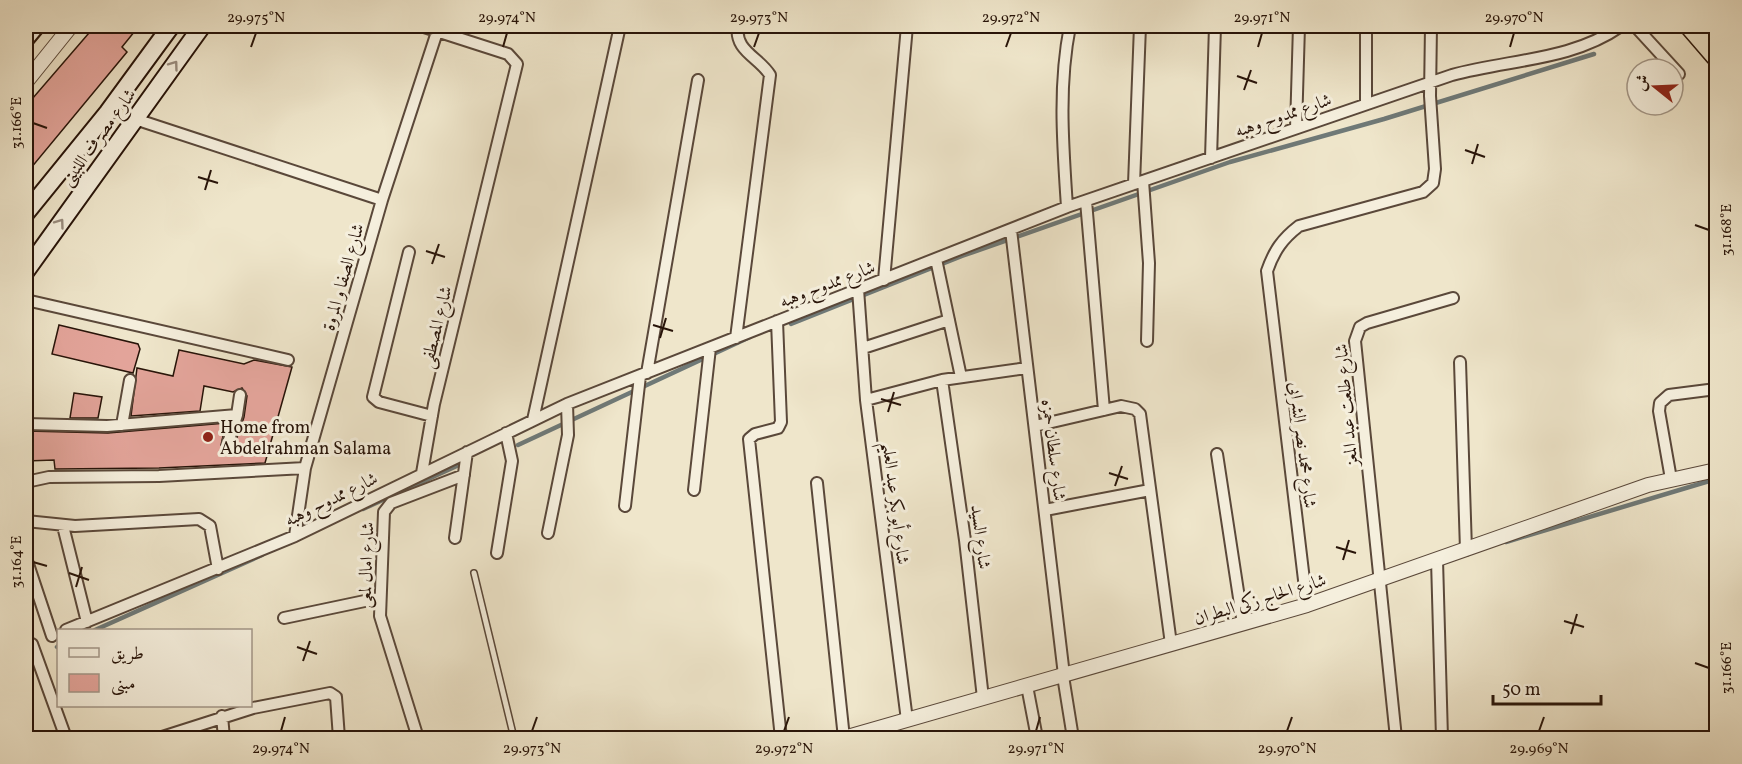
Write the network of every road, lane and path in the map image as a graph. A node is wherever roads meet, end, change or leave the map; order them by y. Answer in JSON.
{"nodes":[{"id":1,"x":36,"y":26,"type":"edge"},
{"id":2,"x":71,"y":26,"type":"edge"},
{"id":3,"x":171,"y":26,"type":"edge"},
{"id":4,"x":202,"y":26,"type":"edge"},
{"id":5,"x":421,"y":26,"type":"edge"},
{"id":6,"x":620,"y":26,"type":"edge"},
{"id":7,"x":738,"y":26,"type":"edge"},
{"id":8,"x":907,"y":26,"type":"edge"},
{"id":9,"x":1070,"y":26,"type":"edge"},
{"id":10,"x":1140,"y":26,"type":"edge"},
{"id":11,"x":1215,"y":26,"type":"edge"},
{"id":12,"x":1299,"y":26,"type":"edge"},
{"id":13,"x":1366,"y":26,"type":"edge"},
{"id":14,"x":1431,"y":26,"type":"edge"},
{"id":15,"x":1621,"y":26,"type":"edge"},
{"id":16,"x":1635,"y":26,"type":"edge"},
{"id":17,"x":1690,"y":26,"type":"edge"},
{"id":18,"x":437,"y":32,"type":"junction"},
{"id":19,"x":26,"y":38,"type":"edge"},
{"id":20,"x":1713,"y":52,"type":"edge"},
{"id":21,"x":1663,"y":57,"type":"edge"},
{"id":22,"x":698,"y":80,"type":"dead end"},
{"id":23,"x":26,"y":82,"type":"edge"},
{"id":24,"x":1431,"y":82,"type":"junction"},
{"id":25,"x":1366,"y":104,"type":"junction"},
{"id":26,"x":135,"y":119,"type":"junction"},
{"id":27,"x":1296,"y":128,"type":"junction"},
{"id":28,"x":1211,"y":158,"type":"junction"},
{"id":29,"x":1140,"y":184,"type":"junction"},
{"id":30,"x":382,"y":200,"type":"junction"},
{"id":31,"x":1086,"y":204,"type":"junction"},
{"id":32,"x":1067,"y":207,"type":"junction"},
{"id":33,"x":26,"y":213,"type":"edge"},
{"id":34,"x":1011,"y":232,"type":"junction"},
{"id":35,"x":409,"y":252,"type":"dead end"},
{"id":36,"x":937,"y":265,"type":"junction"},
{"id":37,"x":26,"y":271,"type":"edge"},
{"id":38,"x":884,"y":280,"type":"junction"},
{"id":39,"x":859,"y":295,"type":"junction"},
{"id":40,"x":1453,"y":298,"type":"dead end"},
{"id":41,"x":26,"y":300,"type":"edge"},
{"id":42,"x":949,"y":320,"type":"junction"},
{"id":43,"x":777,"y":321,"type":"junction"},
{"id":44,"x":736,"y":338,"type":"junction"},
{"id":45,"x":1147,"y":341,"type":"dead end"},
{"id":46,"x":863,"y":348,"type":"junction"},
{"id":47,"x":710,"y":350,"type":"junction"},
{"id":48,"x":288,"y":360,"type":"dead end"},
{"id":49,"x":1460,"y":362,"type":"dead end"},
{"id":50,"x":1027,"y":368,"type":"junction"},
{"id":51,"x":642,"y":377,"type":"junction"},
{"id":52,"x":961,"y":377,"type":"junction"},
{"id":53,"x":130,"y":380,"type":"dead end"},
{"id":54,"x":942,"y":380,"type":"junction"},
{"id":55,"x":1716,"y":389,"type":"edge"},
{"id":56,"x":240,"y":394,"type":"dead end"},
{"id":57,"x":866,"y":400,"type":"junction"},
{"id":58,"x":568,"y":410,"type":"junction"},
{"id":59,"x":1104,"y":410,"type":"junction"},
{"id":60,"x":237,"y":415,"type":"junction"},
{"id":61,"x":432,"y":416,"type":"junction"},
{"id":62,"x":533,"y":420,"type":"junction"},
{"id":63,"x":26,"y":424,"type":"edge"},
{"id":64,"x":122,"y":425,"type":"junction"},
{"id":65,"x":1035,"y":426,"type":"junction"},
{"id":66,"x":506,"y":433,"type":"junction"},
{"id":67,"x":228,"y":443,"type":"dead end"},
{"id":68,"x":468,"y":452,"type":"junction"},
{"id":69,"x":1217,"y":454,"type":"dead end"},
{"id":70,"x":305,"y":468,"type":"junction"},
{"id":71,"x":1716,"y":470,"type":"edge"},
{"id":72,"x":422,"y":473,"type":"junction"},
{"id":73,"x":464,"y":475,"type":"junction"},
{"id":74,"x":1671,"y":479,"type":"junction"},
{"id":75,"x":26,"y":482,"type":"edge"},
{"id":76,"x":817,"y":483,"type":"dead end"},
{"id":77,"x":694,"y":490,"type":"dead end"},
{"id":78,"x":1150,"y":490,"type":"junction"},
{"id":79,"x":626,"y":506,"type":"dead end"},
{"id":80,"x":1045,"y":510,"type":"junction"},
{"id":81,"x":26,"y":521,"type":"edge"},
{"id":82,"x":63,"y":526,"type":"junction"},
{"id":83,"x":548,"y":532,"type":"dead end"},
{"id":84,"x":295,"y":536,"type":"junction"},
{"id":85,"x":455,"y":538,"type":"dead end"},
{"id":86,"x":1466,"y":550,"type":"junction"},
{"id":87,"x":497,"y":553,"type":"dead end"},
{"id":88,"x":26,"y":558,"type":"edge"},
{"id":89,"x":1437,"y":560,"type":"junction"},
{"id":90,"x":218,"y":569,"type":"junction"},
{"id":91,"x":474,"y":573,"type":"dead end"},
{"id":92,"x":1380,"y":578,"type":"junction"},
{"id":93,"x":379,"y":598,"type":"junction"},
{"id":94,"x":1306,"y":605,"type":"junction"},
{"id":95,"x":284,"y":618,"type":"dead end"},
{"id":96,"x":87,"y":622,"type":"junction"},
{"id":97,"x":1244,"y":624,"type":"junction"},
{"id":98,"x":69,"y":629,"type":"edge"},
{"id":99,"x":55,"y":635,"type":"edge"},
{"id":100,"x":1171,"y":644,"type":"junction"},
{"id":101,"x":29,"y":645,"type":"edge"},
{"id":102,"x":1064,"y":675,"type":"junction"},
{"id":103,"x":1028,"y":686,"type":"junction"},
{"id":104,"x":983,"y":698,"type":"junction"},
{"id":105,"x":222,"y":716,"type":"junction"},
{"id":106,"x":907,"y":720,"type":"junction"},
{"id":107,"x":66,"y":738,"type":"edge"},
{"id":108,"x":159,"y":738,"type":"edge"},
{"id":109,"x":224,"y":738,"type":"edge"},
{"id":110,"x":339,"y":738,"type":"edge"},
{"id":111,"x":418,"y":738,"type":"edge"},
{"id":112,"x":514,"y":738,"type":"edge"},
{"id":113,"x":781,"y":738,"type":"edge"},
{"id":114,"x":850,"y":738,"type":"edge"},
{"id":115,"x":1037,"y":738,"type":"edge"},
{"id":116,"x":1073,"y":738,"type":"edge"},
{"id":117,"x":1395,"y":738,"type":"edge"},
{"id":118,"x":1442,"y":738,"type":"edge"}],
"edges":[{"from":1,"to":19,"type":"main road"},
{"from":2,"to":23,"type":"street"},
{"from":3,"to":33,"type":"main road","name":"شارع مصرف اللبينى"},
{"from":26,"to":4,"type":"main road","name":"شارع مصرف اللبينى","one_way":true},
{"from":5,"to":18,"type":"street"},
{"from":6,"to":62,"type":"street"},
{"from":7,"to":44,"type":"street"},
{"from":8,"to":38,"type":"street"},
{"from":9,"to":32,"type":"street"},
{"from":10,"to":29,"type":"street"},
{"from":11,"to":28,"type":"street"},
{"from":12,"to":27,"type":"street"},
{"from":13,"to":25,"type":"street"},
{"from":14,"to":24,"type":"street"},
{"from":15,"to":24,"type":"street","name":"شارع ممدوح وهبه"},
{"from":16,"to":21,"type":"street"},
{"from":17,"to":20,"type":"highway"},
{"from":18,"to":30,"type":"street","name":"شارع الصفا و المروة"},
{"from":18,"to":61,"type":"street","name":"شارع المصطفى"},
{"from":22,"to":51,"type":"street"},
{"from":24,"to":25,"type":"street","name":"شارع ممدوح وهبه"},
{"from":24,"to":94,"type":"street","name":"شارع محمد نصر الشرابى"},
{"from":25,"to":27,"type":"street","name":"شارع ممدوح وهبه"},
{"from":26,"to":30,"type":"street"},
{"from":37,"to":26,"type":"main road","name":"شارع مصرف اللبينى","one_way":true},
{"from":27,"to":28,"type":"street","name":"شارع ممدوح وهبه"},
{"from":28,"to":29,"type":"street","name":"شارع ممدوح وهبه"},
{"from":29,"to":31,"type":"street","name":"شارع ممدوح وهبه"},
{"from":29,"to":45,"type":"street"},
{"from":30,"to":70,"type":"street","name":"شارع الصفا و المروة"},
{"from":31,"to":32,"type":"street","name":"شارع ممدوح وهبه"},
{"from":31,"to":59,"type":"street"},
{"from":32,"to":34,"type":"street","name":"شارع ممدوح وهبه"},
{"from":34,"to":36,"type":"street","name":"شارع ممدوح وهبه"},
{"from":34,"to":50,"type":"street","name":"شارع سلطان حمزه"},
{"from":35,"to":61,"type":"street"},
{"from":36,"to":38,"type":"street","name":"شارع ممدوح وهبه"},
{"from":36,"to":42,"type":"street"},
{"from":38,"to":39,"type":"street","name":"شارع ممدوح وهبه"},
{"from":39,"to":43,"type":"street","name":"شارع ممدوح وهبه"},
{"from":39,"to":46,"type":"street","name":"شارع أبو بكر عبد العليم"},
{"from":40,"to":92,"type":"street","name":"شارع طلعت عبد المعز"},
{"from":41,"to":48,"type":"street"},
{"from":42,"to":46,"type":"street"},
{"from":42,"to":52,"type":"street"},
{"from":43,"to":44,"type":"street","name":"شارع ممدوح وهبه"},
{"from":43,"to":113,"type":"street"},
{"from":44,"to":47,"type":"street","name":"شارع ممدوح وهبه"},
{"from":46,"to":57,"type":"street","name":"شارع أبو بكر عبد العليم"},
{"from":47,"to":51,"type":"street","name":"شارع ممدوح وهبه"},
{"from":47,"to":77,"type":"street"},
{"from":49,"to":86,"type":"street"},
{"from":50,"to":52,"type":"street"},
{"from":50,"to":65,"type":"street","name":"شارع سلطان حمزه"},
{"from":51,"to":58,"type":"street","name":"شارع ممدوح وهبه"},
{"from":51,"to":79,"type":"street"},
{"from":52,"to":54,"type":"street"},
{"from":53,"to":64,"type":"street"},
{"from":54,"to":57,"type":"street"},
{"from":54,"to":104,"type":"street","name":"شارع السيد"},
{"from":55,"to":74,"type":"street"},
{"from":56,"to":60,"type":"street"},
{"from":57,"to":106,"type":"street","name":"شارع أبو بكر عبد العليم"},
{"from":58,"to":62,"type":"street","name":"شارع ممدوح وهبه"},
{"from":58,"to":83,"type":"street"},
{"from":59,"to":65,"type":"street"},
{"from":59,"to":78,"type":"street"},
{"from":60,"to":64,"type":"street"},
{"from":60,"to":67,"type":"street"},
{"from":61,"to":72,"type":"street","name":"شارع المصطفى"},
{"from":62,"to":66,"type":"street","name":"شارع ممدوح وهبه"},
{"from":63,"to":64,"type":"street"},
{"from":65,"to":80,"type":"street","name":"شارع سلطان حمزه"},
{"from":66,"to":68,"type":"street","name":"شارع ممدوح وهبه"},
{"from":66,"to":87,"type":"street"},
{"from":68,"to":72,"type":"street","name":"شارع ممدوح وهبه"},
{"from":68,"to":73,"type":"street"},
{"from":69,"to":97,"type":"street"},
{"from":70,"to":75,"type":"street"},
{"from":70,"to":84,"type":"street","name":"شارع الصفا و المروة"},
{"from":71,"to":74,"type":"street","name":"شارع الحاج زكى البطران"},
{"from":72,"to":84,"type":"street","name":"شارع ممدوح وهبه"},
{"from":73,"to":85,"type":"street"},
{"from":73,"to":93,"type":"street","name":"شارع امال لمعى"},
{"from":74,"to":86,"type":"street","name":"شارع الحاج زكى البطران"},
{"from":76,"to":114,"type":"street"},
{"from":78,"to":80,"type":"street"},
{"from":78,"to":100,"type":"street"},
{"from":80,"to":102,"type":"street","name":"شارع سلطان حمزه"},
{"from":81,"to":82,"type":"street"},
{"from":82,"to":90,"type":"street"},
{"from":82,"to":96,"type":"street"},
{"from":84,"to":90,"type":"street","name":"شارع ممدوح وهبه"},
{"from":86,"to":89,"type":"street","name":"شارع الحاج زكى البطران"},
{"from":88,"to":99,"type":"street"},
{"from":89,"to":92,"type":"street","name":"شارع الحاج زكى البطران"},
{"from":89,"to":118,"type":"street"},
{"from":90,"to":96,"type":"street","name":"شارع ممدوح وهبه"},
{"from":91,"to":112,"type":"lane"},
{"from":92,"to":94,"type":"street","name":"شارع الحاج زكى البطران"},
{"from":92,"to":117,"type":"street"},
{"from":93,"to":95,"type":"street"},
{"from":93,"to":111,"type":"street","name":"شارع امال لمعى"},
{"from":94,"to":97,"type":"street","name":"شارع الحاج زكى البطران"},
{"from":96,"to":98,"type":"street","name":"شارع ممدوح وهبه"},
{"from":97,"to":100,"type":"street","name":"شارع الحاج زكى البطران"},
{"from":99,"to":101,"type":"street"},
{"from":100,"to":102,"type":"street","name":"شارع الحاج زكى البطران"},
{"from":101,"to":107,"type":"street"},
{"from":102,"to":103,"type":"street","name":"شارع الحاج زكى البطران"},
{"from":102,"to":116,"type":"street","name":"شارع سلطان حمزه"},
{"from":103,"to":104,"type":"street","name":"شارع الحاج زكى البطران"},
{"from":103,"to":115,"type":"street"},
{"from":104,"to":106,"type":"street","name":"شارع الحاج زكى البطران"},
{"from":105,"to":108,"type":"street"},
{"from":105,"to":109,"type":"street"},
{"from":105,"to":110,"type":"street"},
{"from":106,"to":114,"type":"street","name":"شارع الحاج زكى البطران"}]}
